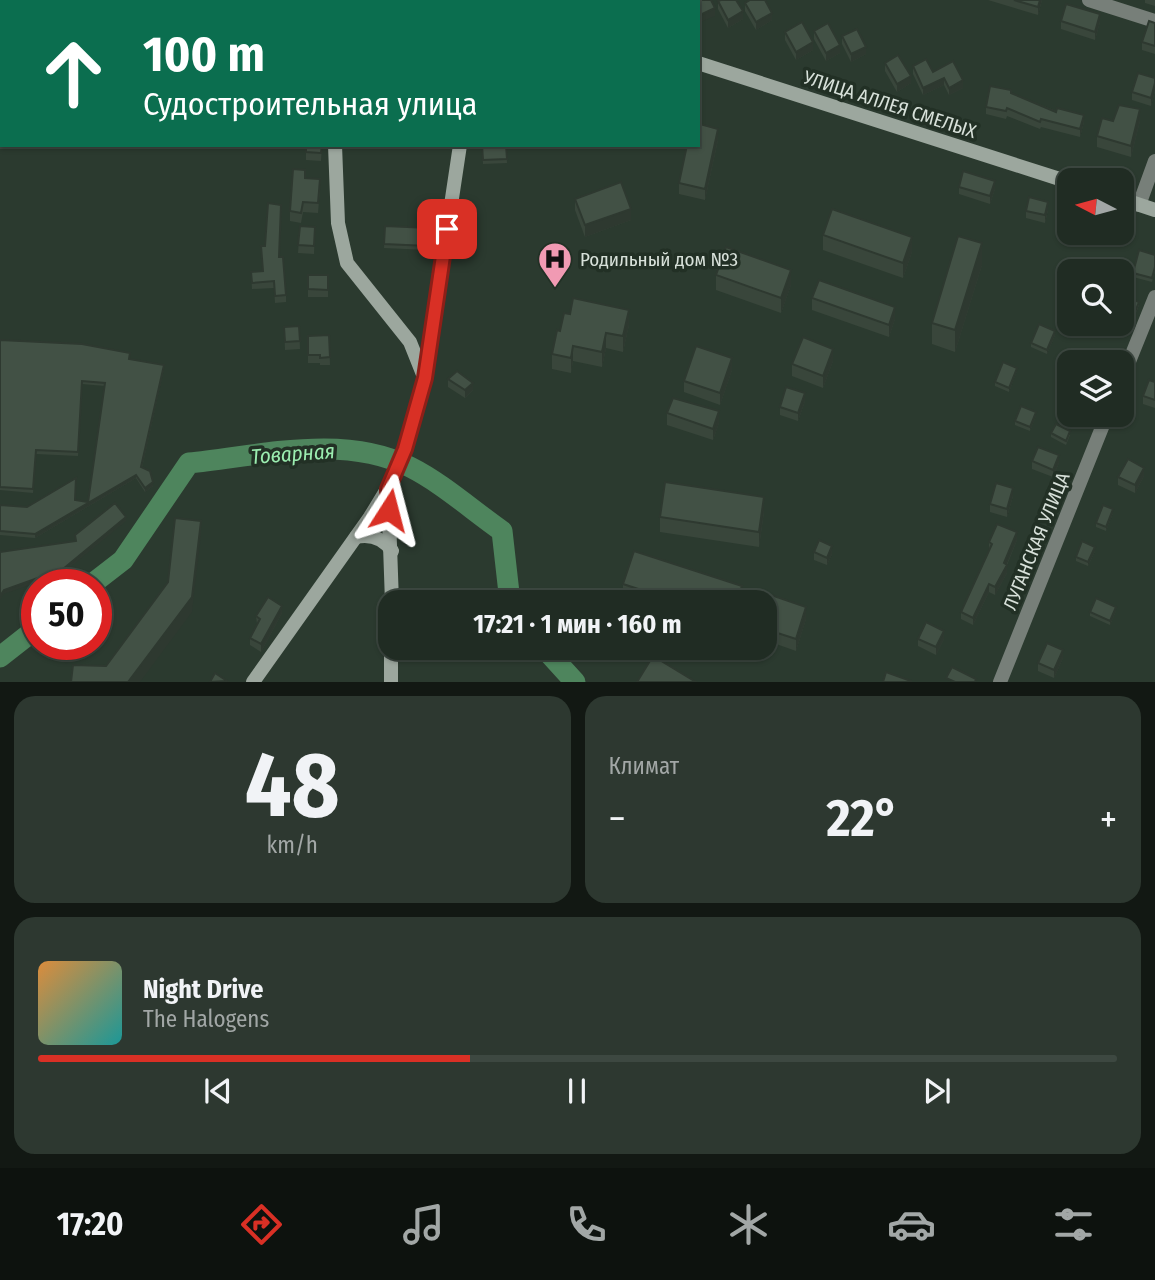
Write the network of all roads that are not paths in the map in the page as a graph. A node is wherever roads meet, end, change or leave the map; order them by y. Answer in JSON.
{"nodes":[{"id":1,"x":1089,"y":0,"type":"edge"},
{"id":2,"x":1155,"y":20,"type":"edge"},
{"id":3,"x":700,"y":64,"type":"edge"},
{"id":4,"x":335,"y":147,"type":"edge"},
{"id":5,"x":460,"y":147,"type":"edge"},
{"id":6,"x":1155,"y":161,"type":"edge"},
{"id":7,"x":1057,"y":178,"type":"edge"},
{"id":8,"x":1134,"y":203,"type":"edge"},
{"id":9,"x":1139,"y":205,"type":"junction"},
{"id":10,"x":1155,"y":210,"type":"edge"},
{"id":11,"x":1155,"y":297,"type":"edge"},
{"id":12,"x":432,"y":332,"type":"junction"},
{"id":13,"x":410,"y":342,"type":"junction"},
{"id":14,"x":1134,"y":350,"type":"edge"},
{"id":15,"x":425,"y":378,"type":"junction"},
{"id":16,"x":1102,"y":427,"type":"edge"},
{"id":17,"x":390,"y":485,"type":"junction"},
{"id":18,"x":356,"y":537,"type":"junction"},
{"id":19,"x":392,"y":551,"type":"junction"},
{"id":20,"x":392,"y":590,"type":"edge"},
{"id":21,"x":391,"y":660,"type":"edge"},
{"id":22,"x":253,"y":681,"type":"edge"},
{"id":23,"x":391,"y":681,"type":"edge"},
{"id":24,"x":1000,"y":681,"type":"edge"}],
"edges":[{"from":1,"to":2,"type":"street"},
{"from":3,"to":7,"type":"main road","name":"УЛИЦА АЛЛЕЯ СМЕЛЫХ"},
{"from":4,"to":13,"type":"main road"},
{"from":5,"to":12,"type":"main road"},
{"from":6,"to":9,"type":"street"},
{"from":8,"to":9,"type":"main road"},
{"from":9,"to":10,"type":"main road"},
{"from":11,"to":14,"type":"street"},
{"from":12,"to":13,"type":"main road"},
{"from":12,"to":15,"type":"main road"},
{"from":13,"to":15,"type":"main road"},
{"from":15,"to":17,"type":"main road"},
{"from":16,"to":24,"type":"street","name":"ЛУГАНСКАЯ УЛИЦА"},
{"from":17,"to":18,"type":"main road"},
{"from":17,"to":19,"type":"main road"},
{"from":18,"to":19,"type":"main road"},
{"from":18,"to":22,"type":"main road"},
{"from":19,"to":20,"type":"main road"},
{"from":21,"to":23,"type":"main road"}]}
